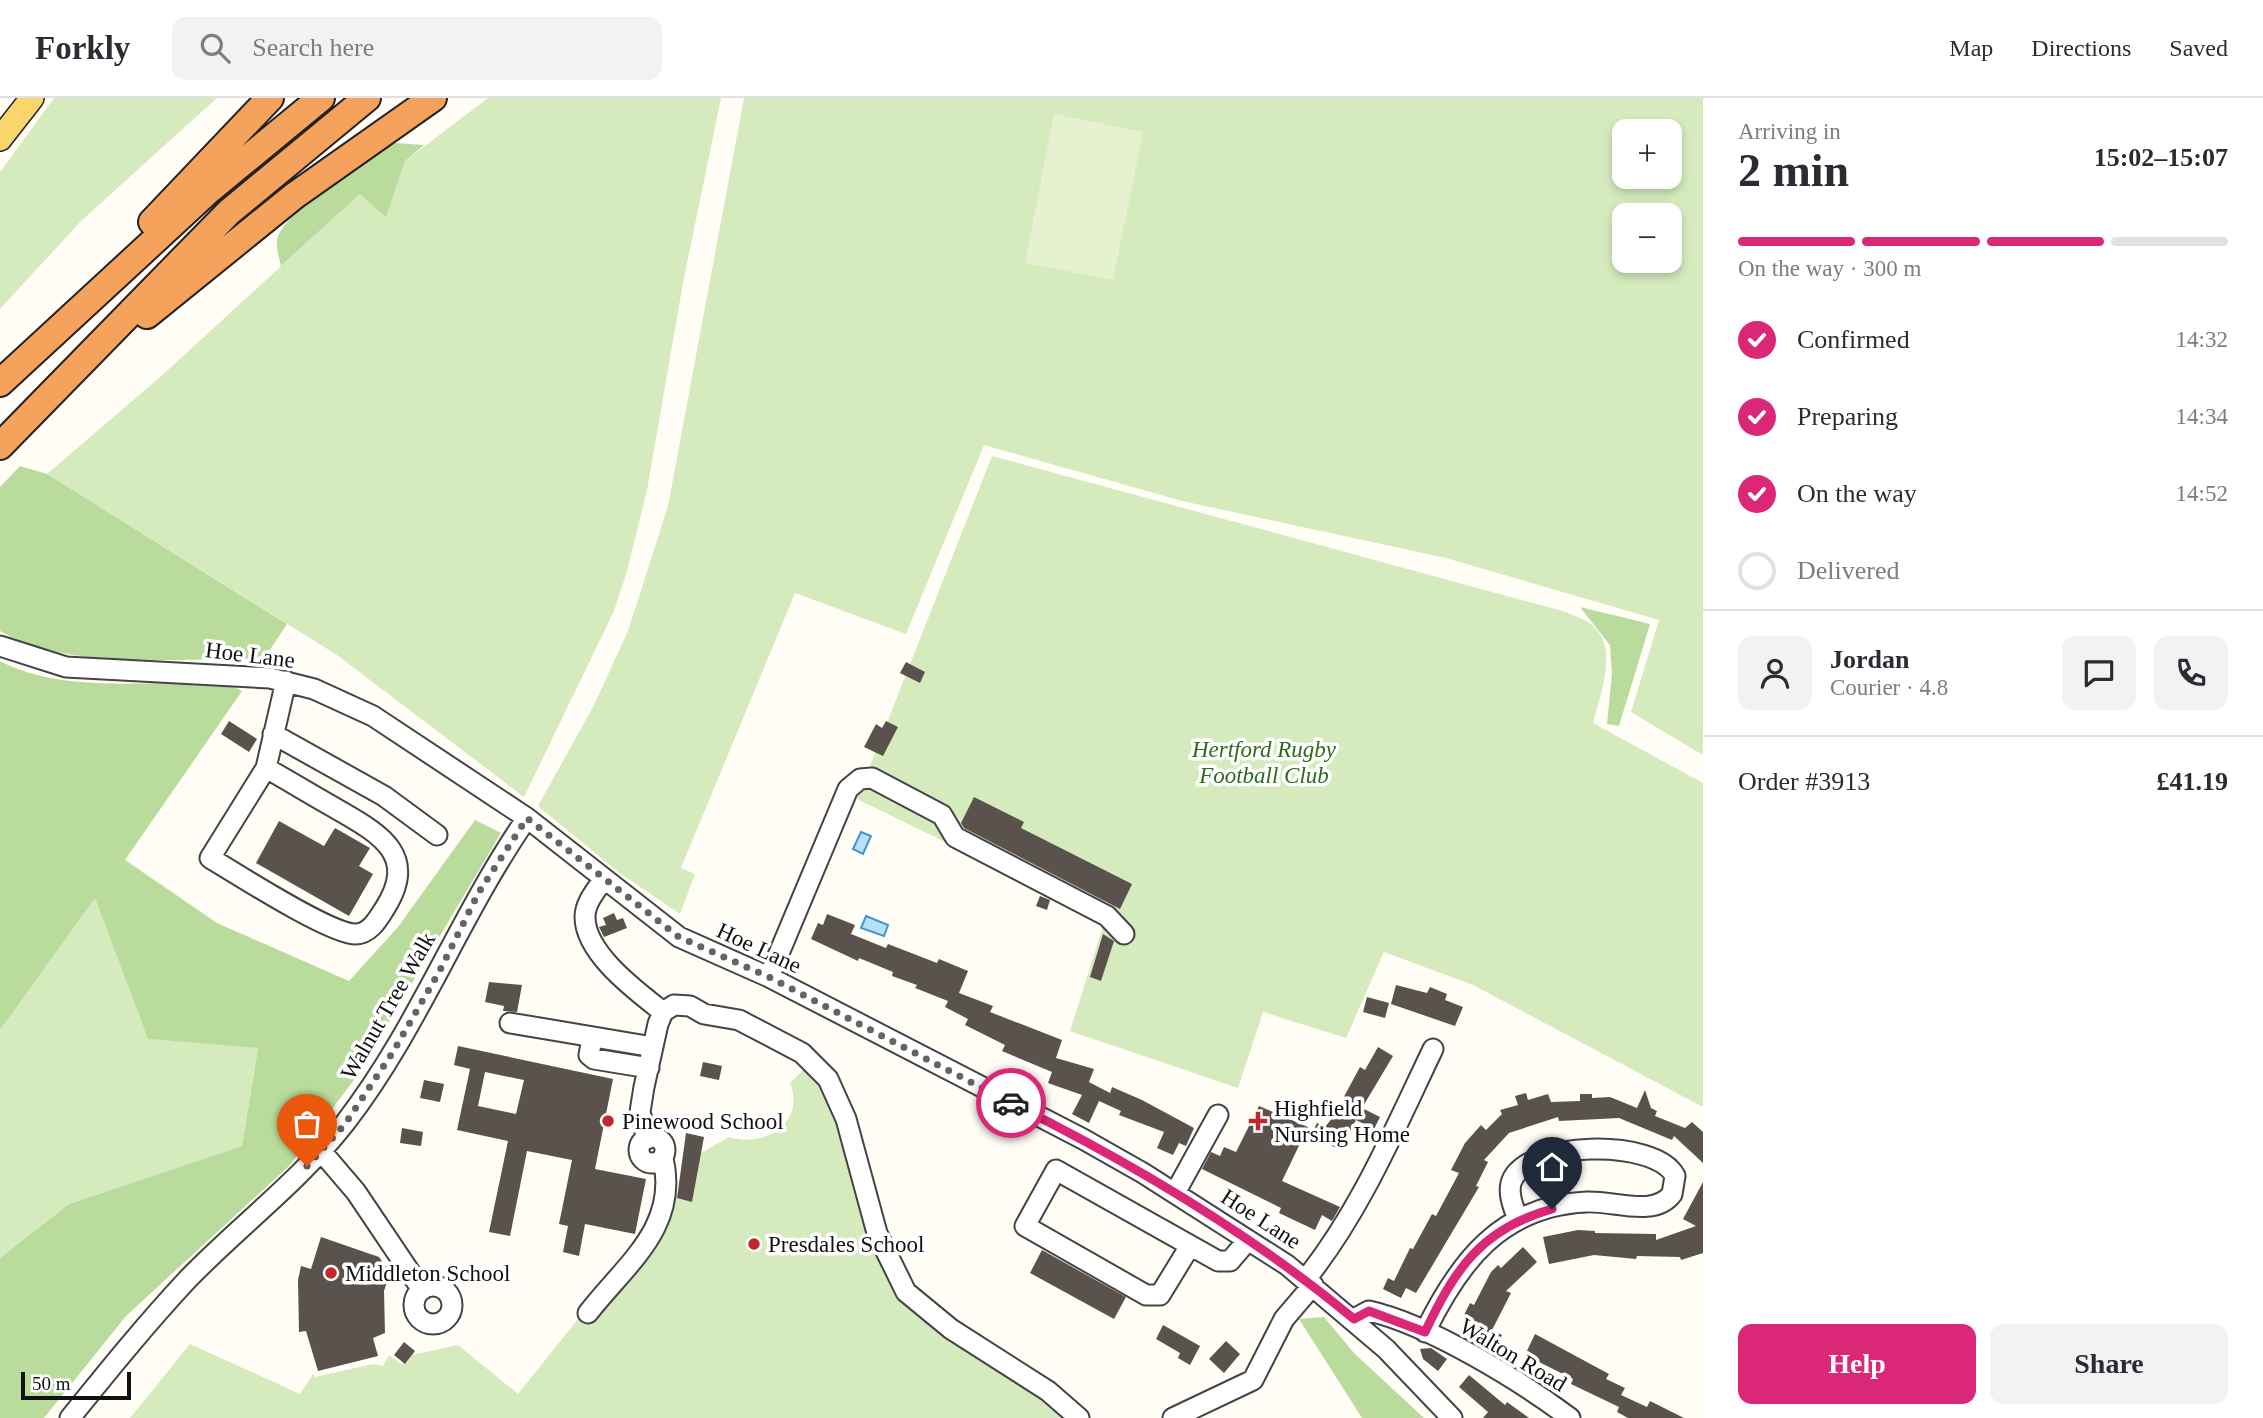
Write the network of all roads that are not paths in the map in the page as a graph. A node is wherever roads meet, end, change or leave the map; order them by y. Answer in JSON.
{"nodes":[{"id":1,"x":32,"y":98,"type":"edge"},
{"id":2,"x":270,"y":98,"type":"edge"},
{"id":3,"x":321,"y":98,"type":"edge"},
{"id":4,"x":367,"y":98,"type":"edge"},
{"id":5,"x":433,"y":98,"type":"edge"},
{"id":6,"x":0,"y":139,"type":"edge"},
{"id":7,"x":7,"y":376,"type":"edge"},
{"id":8,"x":41,"y":401,"type":"junction"},
{"id":9,"x":0,"y":446,"type":"edge"},
{"id":10,"x":0,"y":646,"type":"edge"},
{"id":11,"x":286,"y":681,"type":"junction"},
{"id":12,"x":273,"y":734,"type":"junction"},
{"id":13,"x":266,"y":768,"type":"junction"},
{"id":14,"x":527,"y":818,"type":"junction"},
{"id":15,"x":437,"y":835,"type":"dead end"},
{"id":16,"x":604,"y":879,"type":"junction"},
{"id":17,"x":1124,"y":934,"type":"dead end"},
{"id":18,"x":769,"y":977,"type":"junction"},
{"id":19,"x":663,"y":1012,"type":"junction"},
{"id":20,"x":510,"y":1023,"type":"dead end"},
{"id":21,"x":592,"y":1038,"type":"junction"},
{"id":22,"x":653,"y":1047,"type":"junction"},
{"id":23,"x":1433,"y":1049,"type":"dead end"},
{"id":24,"x":649,"y":1068,"type":"junction"},
{"id":25,"x":1218,"y":1115,"type":"dead end"},
{"id":26,"x":321,"y":1151,"type":"junction"},
{"id":27,"x":1175,"y":1194,"type":"junction"},
{"id":28,"x":1518,"y":1220,"type":"junction"},
{"id":29,"x":1248,"y":1240,"type":"junction"},
{"id":30,"x":1190,"y":1247,"type":"junction"},
{"id":31,"x":1310,"y":1282,"type":"junction"},
{"id":32,"x":422,"y":1290,"type":"dead end"},
{"id":33,"x":587,"y":1312,"type":"dead end"},
{"id":34,"x":1354,"y":1319,"type":"junction"},
{"id":35,"x":1425,"y":1332,"type":"junction"},
{"id":36,"x":70,"y":1418,"type":"edge"},
{"id":37,"x":1079,"y":1418,"type":"edge"},
{"id":38,"x":1173,"y":1418,"type":"edge"},
{"id":39,"x":1452,"y":1418,"type":"edge"},
{"id":40,"x":1570,"y":1418,"type":"edge"}],
"edges":[{"from":1,"to":6,"type":"main road"},
{"from":2,"to":7,"type":"highway"},
{"from":3,"to":7,"type":"highway"},
{"from":4,"to":8,"type":"highway"},
{"from":5,"to":8,"type":"highway"},
{"from":8,"to":9,"type":"highway"},
{"from":10,"to":11,"type":"street","name":"Hoe Lane"},
{"from":11,"to":12,"type":"street"},
{"from":11,"to":14,"type":"street","name":"Hoe Lane"},
{"from":12,"to":13,"type":"street"},
{"from":12,"to":15,"type":"street"},
{"from":13,"to":13,"type":"street"},
{"from":14,"to":16,"type":"street","name":"Hoe Lane"},
{"from":14,"to":26,"type":"street","name":"Walnut Tree Walk"},
{"from":16,"to":18,"type":"street","name":"Hoe Lane"},
{"from":16,"to":19,"type":"street"},
{"from":17,"to":18,"type":"street"},
{"from":18,"to":27,"type":"street","name":"Hoe Lane"},
{"from":19,"to":22,"type":"street"},
{"from":19,"to":37,"type":"street"},
{"from":20,"to":21,"type":"street"},
{"from":21,"to":22,"type":"street"},
{"from":21,"to":24,"type":"street"},
{"from":22,"to":24,"type":"street"},
{"from":23,"to":31,"type":"street"},
{"from":24,"to":33,"type":"street"},
{"from":25,"to":27,"type":"street"},
{"from":26,"to":32,"type":"street"},
{"from":26,"to":36,"type":"street","name":"Walnut Tree Walk"},
{"from":27,"to":29,"type":"street","name":"Hoe Lane"},
{"from":28,"to":28,"type":"street"},
{"from":28,"to":35,"type":"street"},
{"from":29,"to":30,"type":"street"},
{"from":29,"to":31,"type":"street","name":"Hoe Lane"},
{"from":30,"to":30,"type":"street"},
{"from":31,"to":34,"type":"street","name":"Hoe Lane"},
{"from":31,"to":38,"type":"street"},
{"from":34,"to":35,"type":"street","name":"Walton Road"},
{"from":34,"to":39,"type":"street","name":"Hoe Lane"},
{"from":35,"to":40,"type":"street","name":"Walton Road"}]}
